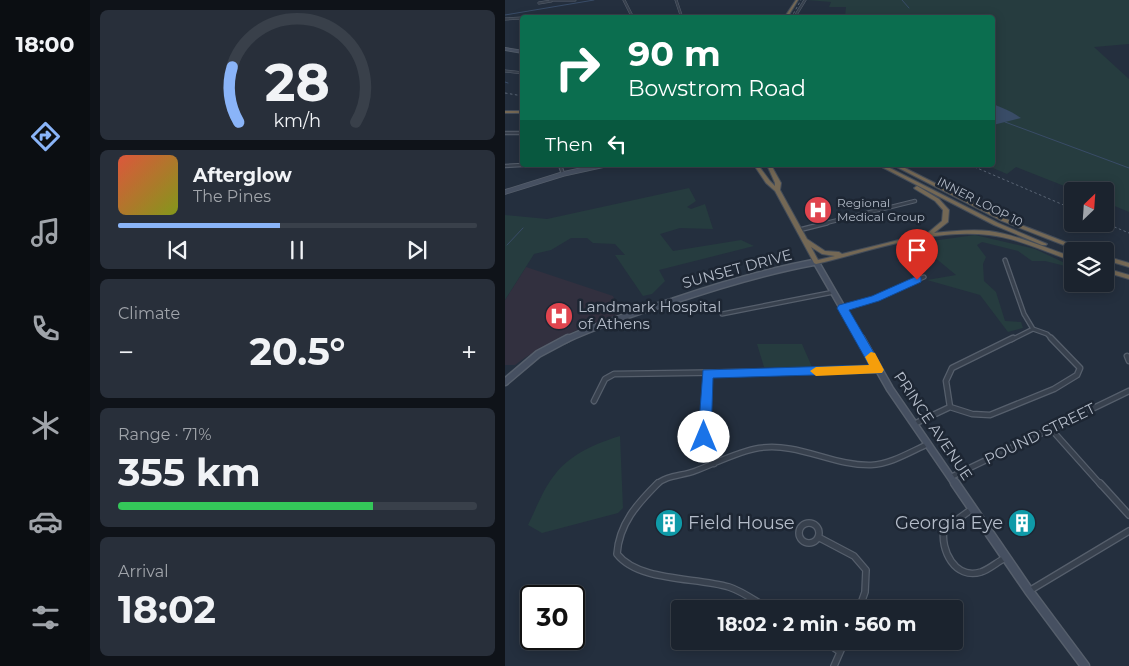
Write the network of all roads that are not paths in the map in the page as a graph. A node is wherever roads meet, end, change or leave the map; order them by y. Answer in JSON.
{"nodes":[{"id":1,"x":550,"y":0,"type":"edge"},
{"id":2,"x":575,"y":0,"type":"edge"},
{"id":3,"x":624,"y":0,"type":"edge"},
{"id":4,"x":676,"y":0,"type":"edge"},
{"id":5,"x":797,"y":0,"type":"edge"},
{"id":6,"x":805,"y":0,"type":"edge"},
{"id":7,"x":539,"y":4,"type":"dead end"},
{"id":8,"x":632,"y":15,"type":"edge"},
{"id":9,"x":681,"y":15,"type":"edge"},
{"id":10,"x":787,"y":15,"type":"edge"},
{"id":11,"x":796,"y":15,"type":"edge"},
{"id":12,"x":520,"y":18,"type":"edge"},
{"id":13,"x":505,"y":19,"type":"edge"},
{"id":14,"x":505,"y":49,"type":"edge"},
{"id":15,"x":520,"y":52,"type":"edge"},
{"id":16,"x":505,"y":71,"type":"edge"},
{"id":17,"x":520,"y":72,"type":"edge"},
{"id":18,"x":505,"y":112,"type":"edge"},
{"id":19,"x":520,"y":112,"type":"edge"},
{"id":20,"x":505,"y":116,"type":"edge"},
{"id":21,"x":520,"y":116,"type":"edge"},
{"id":22,"x":505,"y":133,"type":"edge"},
{"id":23,"x":520,"y":133,"type":"edge"},
{"id":24,"x":520,"y":164,"type":"edge"},
{"id":25,"x":505,"y":166,"type":"edge"},
{"id":26,"x":561,"y":167,"type":"edge"},
{"id":27,"x":595,"y":167,"type":"edge"},
{"id":28,"x":757,"y":167,"type":"edge"},
{"id":29,"x":763,"y":167,"type":"edge"},
{"id":30,"x":770,"y":167,"type":"edge"},
{"id":31,"x":876,"y":167,"type":"edge"},
{"id":32,"x":884,"y":167,"type":"edge"},
{"id":33,"x":899,"y":167,"type":"edge"},
{"id":34,"x":563,"y":174,"type":"junction"},
{"id":35,"x":777,"y":180,"type":"junction"},
{"id":36,"x":777,"y":190,"type":"junction"},
{"id":37,"x":505,"y":192,"type":"edge"},
{"id":38,"x":915,"y":200,"type":"dead end"},
{"id":39,"x":799,"y":230,"type":"junction"},
{"id":40,"x":920,"y":238,"type":"junction"},
{"id":41,"x":805,"y":240,"type":"junction"},
{"id":42,"x":1064,"y":243,"type":"edge"},
{"id":43,"x":1064,"y":251,"type":"edge"},
{"id":44,"x":852,"y":254,"type":"junction"},
{"id":45,"x":1064,"y":256,"type":"edge"},
{"id":46,"x":1005,"y":260,"type":"dead end"},
{"id":47,"x":1114,"y":261,"type":"edge"},
{"id":48,"x":816,"y":262,"type":"junction"},
{"id":49,"x":1129,"y":265,"type":"edge"},
{"id":50,"x":1114,"y":268,"type":"edge"},
{"id":51,"x":1129,"y":272,"type":"edge"},
{"id":52,"x":1114,"y":273,"type":"edge"},
{"id":53,"x":924,"y":277,"type":"dead end"},
{"id":54,"x":1129,"y":277,"type":"edge"},
{"id":55,"x":834,"y":292,"type":"junction"},
{"id":56,"x":843,"y":308,"type":"junction"},
{"id":57,"x":722,"y":314,"type":"dead end"},
{"id":58,"x":1033,"y":329,"type":"junction"},
{"id":59,"x":878,"y":370,"type":"junction"},
{"id":60,"x":707,"y":373,"type":"junction"},
{"id":61,"x":505,"y":382,"type":"edge"},
{"id":62,"x":1129,"y":391,"type":"edge"},
{"id":63,"x":594,"y":401,"type":"dead end"},
{"id":64,"x":950,"y":407,"type":"junction"},
{"id":65,"x":914,"y":424,"type":"junction"},
{"id":66,"x":1051,"y":428,"type":"junction"},
{"id":67,"x":928,"y":444,"type":"junction"},
{"id":68,"x":714,"y":464,"type":"junction"},
{"id":69,"x":951,"y":478,"type":"junction"},
{"id":70,"x":972,"y":509,"type":"junction"},
{"id":71,"x":1129,"y":515,"type":"edge"},
{"id":72,"x":1129,"y":531,"type":"edge"},
{"id":73,"x":818,"y":537,"type":"junction"},
{"id":74,"x":1006,"y":557,"type":"junction"},
{"id":75,"x":1029,"y":591,"type":"junction"},
{"id":76,"x":753,"y":600,"type":"edge"},
{"id":77,"x":862,"y":600,"type":"edge"},
{"id":78,"x":837,"y":650,"type":"edge"},
{"id":79,"x":840,"y":652,"type":"joint"},
{"id":80,"x":834,"y":666,"type":"edge"},
{"id":81,"x":1085,"y":666,"type":"edge"}],
"edges":[{"from":1,"to":2,"type":"street"},
{"from":1,"to":7,"type":"street"},
{"from":3,"to":8,"type":"street"},
{"from":4,"to":9,"type":"street"},
{"from":5,"to":10,"type":"highway"},
{"from":6,"to":11,"type":"street"},
{"from":12,"to":13,"type":"street"},
{"from":14,"to":15,"type":"main road"},
{"from":16,"to":17,"type":"street"},
{"from":18,"to":19,"type":"highway"},
{"from":20,"to":21,"type":"highway"},
{"from":22,"to":23,"type":"street"},
{"from":24,"to":25,"type":"street"},
{"from":26,"to":34,"type":"street"},
{"from":27,"to":34,"type":"main road"},
{"from":28,"to":36,"type":"highway","name":"PRINCE AVENUE"},
{"from":29,"to":35,"type":"highway"},
{"from":30,"to":35,"type":"highway","name":"PRINCE AVENUE"},
{"from":31,"to":40,"type":"highway"},
{"from":32,"to":43,"type":"highway","name":"INNER LOOP 10"},
{"from":33,"to":42,"type":"highway"},
{"from":34,"to":37,"type":"main road"},
{"from":35,"to":36,"type":"highway","name":"PRINCE AVENUE"},
{"from":36,"to":39,"type":"highway","name":"PRINCE AVENUE"},
{"from":38,"to":39,"type":"street"},
{"from":39,"to":41,"type":"highway","name":"PRINCE AVENUE"},
{"from":40,"to":44,"type":"highway"},
{"from":40,"to":45,"type":"highway"},
{"from":41,"to":44,"type":"highway"},
{"from":41,"to":48,"type":"highway","name":"PRINCE AVENUE"},
{"from":44,"to":48,"type":"highway"},
{"from":46,"to":58,"type":"street"},
{"from":47,"to":49,"type":"highway"},
{"from":48,"to":55,"type":"main road","name":"PRINCE AVENUE"},
{"from":48,"to":61,"type":"main road","name":"SUNSET DRIVE"},
{"from":50,"to":51,"type":"highway"},
{"from":52,"to":54,"type":"highway"},
{"from":53,"to":56,"type":"street"},
{"from":55,"to":56,"type":"main road","name":"PRINCE AVENUE"},
{"from":55,"to":57,"type":"street"},
{"from":56,"to":59,"type":"main road","name":"PRINCE AVENUE"},
{"from":58,"to":64,"type":"street"},
{"from":58,"to":64,"type":"street"},
{"from":59,"to":60,"type":"street"},
{"from":59,"to":65,"type":"main road","name":"PRINCE AVENUE"},
{"from":60,"to":63,"type":"street"},
{"from":60,"to":68,"type":"street"},
{"from":62,"to":66,"type":"street","name":"POUND STREET"},
{"from":64,"to":65,"type":"street"},
{"from":65,"to":67,"type":"main road","name":"PRINCE AVENUE"},
{"from":66,"to":69,"type":"street","name":"POUND STREET"},
{"from":66,"to":71,"type":"street"},
{"from":67,"to":68,"type":"street"},
{"from":67,"to":69,"type":"main road","name":"PRINCE AVENUE"},
{"from":68,"to":76,"type":"street"},
{"from":69,"to":70,"type":"main road","name":"PRINCE AVENUE"},
{"from":70,"to":74,"type":"main road","name":"PRINCE AVENUE"},
{"from":70,"to":74,"type":"street"},
{"from":72,"to":75,"type":"street"},
{"from":73,"to":73,"type":"street"},
{"from":73,"to":77,"type":"street"},
{"from":74,"to":75,"type":"main road","name":"PRINCE AVENUE"},
{"from":75,"to":81,"type":"main road","name":"PRINCE AVENUE"},
{"from":78,"to":79,"type":"street"},
{"from":79,"to":80,"type":"street"}]}
